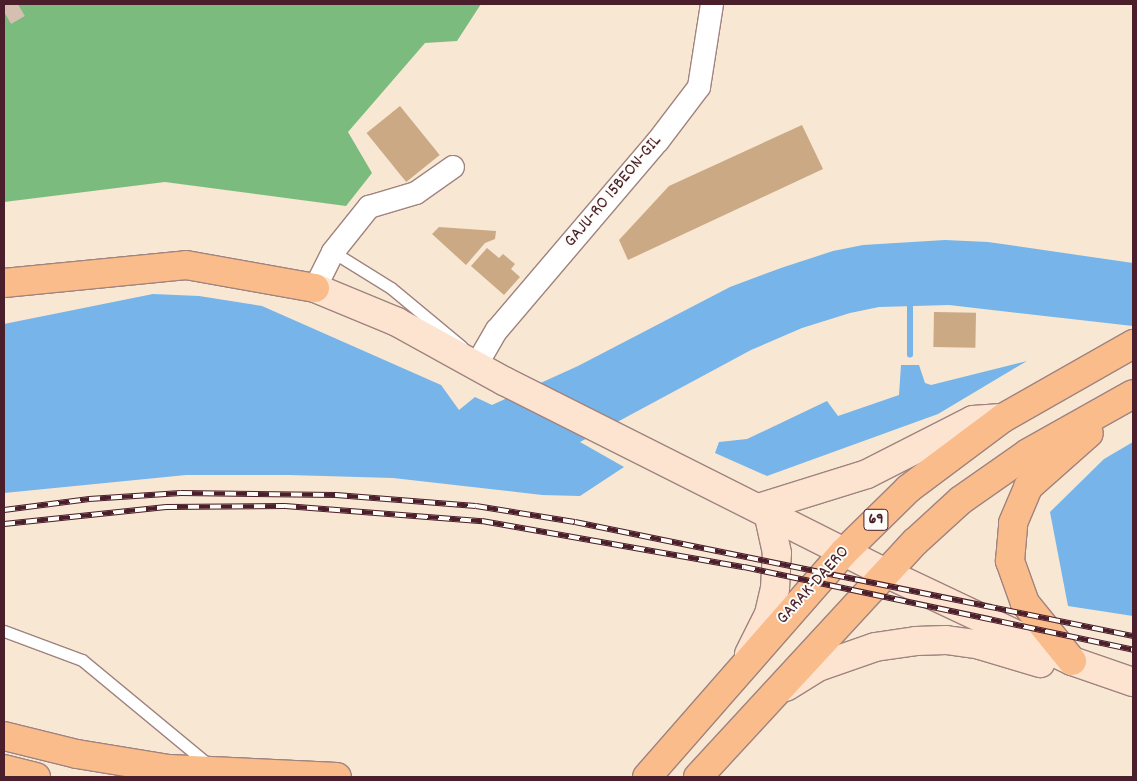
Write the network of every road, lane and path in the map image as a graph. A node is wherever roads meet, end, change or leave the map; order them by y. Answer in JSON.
{"nodes":[{"id":1,"x":712,"y":4,"type":"edge"},
{"id":2,"x":452,"y":167,"type":"dead end"},
{"id":3,"x":333,"y":252,"type":"junction"},
{"id":4,"x":4,"y":283,"type":"edge"},
{"id":5,"x":315,"y":288,"type":"junction"},
{"id":6,"x":1133,"y":344,"type":"edge"},
{"id":7,"x":477,"y":364,"type":"junction"},
{"id":8,"x":1122,"y":400,"type":"edge"},
{"id":9,"x":1003,"y":418,"type":"junction"},
{"id":10,"x":763,"y":510,"type":"junction"},
{"id":11,"x":844,"y":552,"type":"junction"},
{"id":12,"x":886,"y":573,"type":"junction"},
{"id":13,"x":4,"y":631,"type":"edge"},
{"id":14,"x":1072,"y":661,"type":"junction"},
{"id":15,"x":744,"y":666,"type":"junction"},
{"id":16,"x":1133,"y":682,"type":"edge"},
{"id":17,"x":774,"y":694,"type":"junction"},
{"id":18,"x":4,"y":736,"type":"edge"},
{"id":19,"x":4,"y":769,"type":"edge"},
{"id":20,"x":219,"y":773,"type":"junction"},
{"id":21,"x":36,"y":777,"type":"edge"},
{"id":22,"x":337,"y":777,"type":"edge"},
{"id":23,"x":647,"y":777,"type":"edge"},
{"id":24,"x":698,"y":777,"type":"edge"}],
"edges":[{"from":1,"to":7,"type":"street","name":"GAJU-RO 15BEON-GIL"},
{"from":2,"to":3,"type":"street"},
{"from":3,"to":5,"type":"street"},
{"from":3,"to":7,"type":"lane"},
{"from":4,"to":5,"type":"main road"},
{"from":5,"to":7,"type":"main road"},
{"from":6,"to":9,"type":"main road","name":"GARAK-DAERO","number":"69"},
{"from":7,"to":10,"type":"main road"},
{"from":8,"to":12,"type":"main road","number":"69"},
{"from":8,"to":14,"type":"main road"},
{"from":9,"to":10,"type":"main road"},
{"from":9,"to":11,"type":"main road","name":"GARAK-DAERO","number":"69"},
{"from":10,"to":11,"type":"main road"},
{"from":10,"to":15,"type":"main road"},
{"from":11,"to":12,"type":"main road"},
{"from":11,"to":15,"type":"main road","name":"GARAK-DAERO","number":"69"},
{"from":12,"to":14,"type":"main road"},
{"from":12,"to":17,"type":"main road","number":"69"},
{"from":13,"to":20,"type":"lane"},
{"from":14,"to":16,"type":"main road"},
{"from":15,"to":23,"type":"main road","name":"GARAK-DAERO","number":"69"},
{"from":16,"to":17,"type":"main road"},
{"from":17,"to":24,"type":"main road","number":"69"},
{"from":18,"to":20,"type":"main road"},
{"from":19,"to":21,"type":"main road"},
{"from":20,"to":22,"type":"main road"}]}
